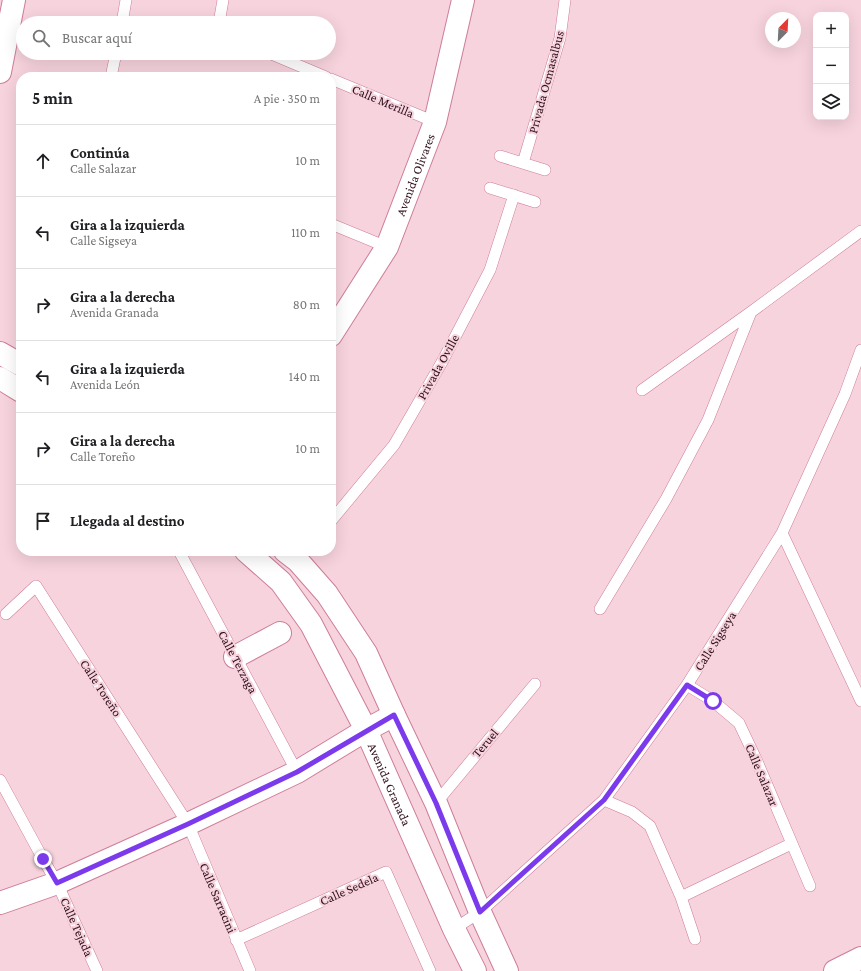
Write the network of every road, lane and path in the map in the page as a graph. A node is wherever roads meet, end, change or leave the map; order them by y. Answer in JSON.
{"nodes":[{"id":1,"x":14,"y":0,"type":"edge"},
{"id":2,"x":126,"y":0,"type":"edge"},
{"id":3,"x":223,"y":0,"type":"edge"},
{"id":4,"x":464,"y":0,"type":"edge"},
{"id":5,"x":565,"y":0,"type":"edge"},
{"id":6,"x":123,"y":16,"type":"edge"},
{"id":7,"x":220,"y":16,"type":"edge"},
{"id":8,"x":115,"y":60,"type":"edge"},
{"id":9,"x":286,"y":60,"type":"edge"},
{"id":10,"x":0,"y":72,"type":"edge"},
{"id":11,"x":112,"y":72,"type":"edge"},
{"id":12,"x":314,"y":72,"type":"edge"},
{"id":13,"x":336,"y":81,"type":"edge"},
{"id":14,"x":435,"y":122,"type":"junction"},
{"id":15,"x":500,"y":156,"type":"dead end"},
{"id":16,"x":523,"y":164,"type":"junction"},
{"id":17,"x":544,"y":170,"type":"dead end"},
{"id":18,"x":490,"y":188,"type":"dead end"},
{"id":19,"x":514,"y":195,"type":"junction"},
{"id":20,"x":535,"y":202,"type":"dead end"},
{"id":21,"x":336,"y":226,"type":"edge"},
{"id":22,"x":861,"y":231,"type":"edge"},
{"id":23,"x":387,"y":247,"type":"junction"},
{"id":24,"x":751,"y":312,"type":"junction"},
{"id":25,"x":336,"y":327,"type":"edge"},
{"id":26,"x":861,"y":350,"type":"edge"},
{"id":27,"x":14,"y":357,"type":"edge"},
{"id":28,"x":0,"y":378,"type":"edge"},
{"id":29,"x":16,"y":388,"type":"edge"},
{"id":30,"x":642,"y":390,"type":"dead end"},
{"id":31,"x":336,"y":515,"type":"edge"},
{"id":32,"x":782,"y":533,"type":"junction"},
{"id":33,"x":182,"y":556,"type":"edge"},
{"id":34,"x":252,"y":556,"type":"edge"},
{"id":35,"x":298,"y":556,"type":"edge"},
{"id":36,"x":600,"y":609,"type":"dead end"},
{"id":37,"x":6,"y":614,"type":"dead end"},
{"id":38,"x":280,"y":633,"type":"dead end"},
{"id":39,"x":235,"y":656,"type":"junction"},
{"id":40,"x":535,"y":684,"type":"dead end"},
{"id":41,"x":687,"y":685,"type":"junction"},
{"id":42,"x":861,"y":701,"type":"edge"},
{"id":43,"x":394,"y":715,"type":"junction"},
{"id":44,"x":366,"y":730,"type":"junction"},
{"id":45,"x":297,"y":772,"type":"junction"},
{"id":46,"x":0,"y":780,"type":"edge"},
{"id":47,"x":604,"y":800,"type":"junction"},
{"id":48,"x":436,"y":803,"type":"junction"},
{"id":49,"x":188,"y":824,"type":"junction"},
{"id":50,"x":791,"y":844,"type":"junction"},
{"id":51,"x":57,"y":883,"type":"junction"},
{"id":52,"x":810,"y":886,"type":"dead end"},
{"id":53,"x":682,"y":897,"type":"junction"},
{"id":54,"x":0,"y":903,"type":"edge"},
{"id":55,"x":480,"y":912,"type":"junction"},
{"id":56,"x":454,"y":929,"type":"junction"},
{"id":57,"x":695,"y":939,"type":"dead end"},
{"id":58,"x":236,"y":940,"type":"junction"},
{"id":59,"x":861,"y":958,"type":"edge"},
{"id":60,"x":97,"y":971,"type":"edge"},
{"id":61,"x":250,"y":971,"type":"edge"},
{"id":62,"x":430,"y":971,"type":"edge"},
{"id":63,"x":475,"y":971,"type":"edge"},
{"id":64,"x":507,"y":971,"type":"edge"},
{"id":65,"x":835,"y":971,"type":"edge"}],
"edges":[{"from":1,"to":10,"type":"street"},
{"from":2,"to":6,"type":"lane"},
{"from":3,"to":7,"type":"lane"},
{"from":4,"to":14,"type":"street","name":"Avenida Olivares"},
{"from":5,"to":16,"type":"lane","name":"Privada Ocmasalbus"},
{"from":8,"to":11,"type":"lane"},
{"from":9,"to":12,"type":"lane"},
{"from":13,"to":14,"type":"lane","name":"Calle Merilla"},
{"from":14,"to":23,"type":"street","name":"Avenida Olivares"},
{"from":15,"to":16,"type":"lane"},
{"from":16,"to":17,"type":"lane"},
{"from":18,"to":19,"type":"lane"},
{"from":19,"to":20,"type":"lane"},
{"from":19,"to":31,"type":"lane","name":"Privada Oville"},
{"from":21,"to":23,"type":"lane"},
{"from":22,"to":24,"type":"lane"},
{"from":23,"to":25,"type":"street","name":"Avenida Olivares"},
{"from":24,"to":30,"type":"lane"},
{"from":24,"to":36,"type":"lane"},
{"from":26,"to":32,"type":"lane","name":"Calle Sigseya"},
{"from":27,"to":28,"type":"lane"},
{"from":28,"to":29,"type":"street"},
{"from":32,"to":41,"type":"lane","name":"Calle Sigseya"},
{"from":32,"to":42,"type":"lane"},
{"from":33,"to":39,"type":"lane","name":"Calle Terzaga"},
{"from":34,"to":44,"type":"street","name":"Avenida Granada"},
{"from":35,"to":43,"type":"street"},
{"from":37,"to":49,"type":"lane","name":"Calle Toreño"},
{"from":38,"to":39,"type":"street"},
{"from":39,"to":45,"type":"lane","name":"Calle Terzaga"},
{"from":40,"to":48,"type":"lane","name":"Teruel"},
{"from":41,"to":47,"type":"lane","name":"Calle Sigseya"},
{"from":41,"to":50,"type":"lane","name":"Calle Salazar"},
{"from":43,"to":44,"type":"street"},
{"from":43,"to":48,"type":"street"},
{"from":44,"to":45,"type":"street"},
{"from":44,"to":56,"type":"street","name":"Avenida Granada"},
{"from":45,"to":49,"type":"street"},
{"from":46,"to":51,"type":"lane"},
{"from":47,"to":53,"type":"lane"},
{"from":47,"to":55,"type":"lane","name":"Calle Sigseya"},
{"from":48,"to":55,"type":"street"},
{"from":49,"to":51,"type":"street"},
{"from":49,"to":58,"type":"lane","name":"Calle Sarracini"},
{"from":50,"to":52,"type":"lane","name":"Calle Salazar"},
{"from":50,"to":53,"type":"lane"},
{"from":51,"to":54,"type":"street"},
{"from":51,"to":60,"type":"lane","name":"Calle Tejada"},
{"from":53,"to":57,"type":"lane"},
{"from":55,"to":56,"type":"lane","name":"Calle Sigseya"},
{"from":55,"to":64,"type":"street"},
{"from":56,"to":63,"type":"street","name":"Avenida Granada"},
{"from":58,"to":61,"type":"lane","name":"Calle Sarracini"},
{"from":58,"to":62,"type":"lane","name":"Calle Sedela"},
{"from":59,"to":65,"type":"street"}]}
